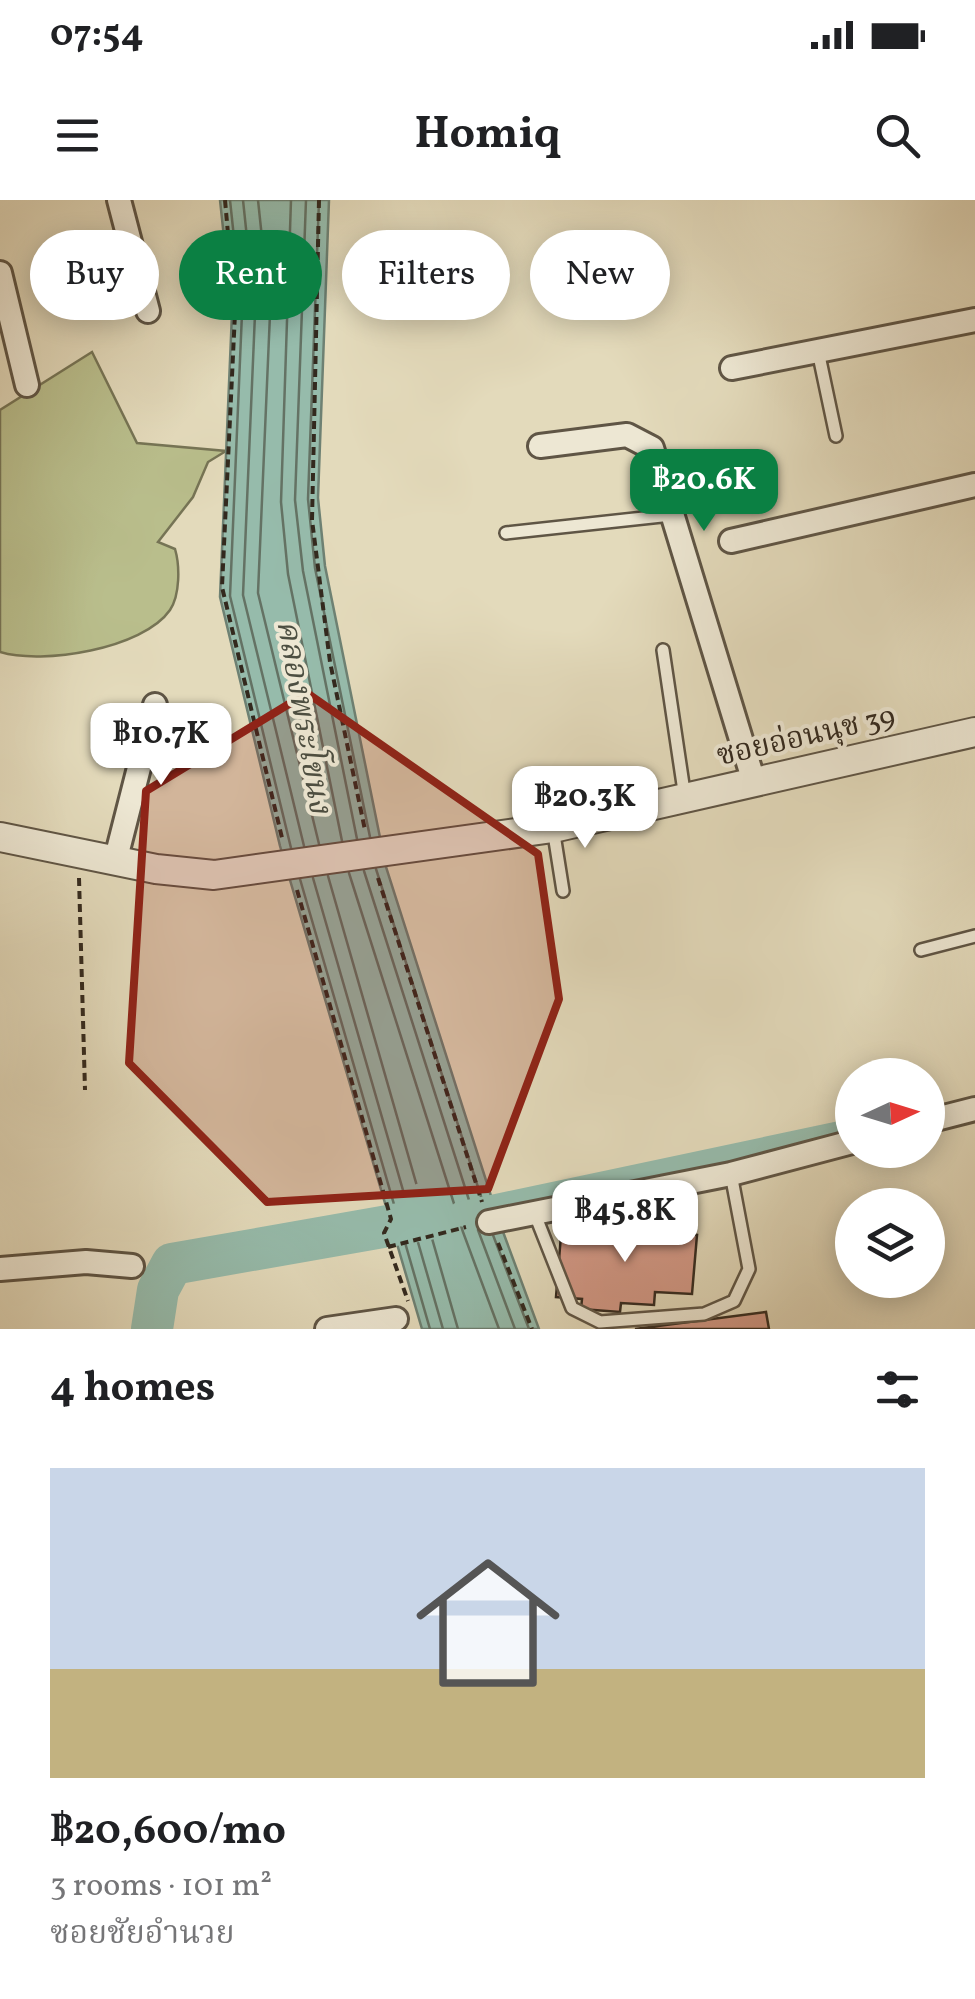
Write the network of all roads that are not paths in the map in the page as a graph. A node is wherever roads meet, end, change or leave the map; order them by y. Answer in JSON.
{"nodes":[{"id":1,"x":119,"y":200,"type":"edge"},
{"id":2,"x":127,"y":230,"type":"edge"},
{"id":3,"x":0,"y":272,"type":"edge"},
{"id":4,"x":975,"y":320,"type":"edge"},
{"id":5,"x":818,"y":351,"type":"junction"},
{"id":6,"x":732,"y":368,"type":"dead end"},
{"id":7,"x":28,"y":385,"type":"dead end"},
{"id":8,"x":836,"y":436,"type":"dead end"},
{"id":9,"x":540,"y":446,"type":"dead end"},
{"id":10,"x":975,"y":485,"type":"edge"},
{"id":11,"x":671,"y":515,"type":"junction"},
{"id":12,"x":506,"y":533,"type":"dead end"},
{"id":13,"x":731,"y":542,"type":"dead end"},
{"id":14,"x":663,"y":650,"type":"dead end"},
{"id":15,"x":155,"y":705,"type":"dead end"},
{"id":16,"x":975,"y":732,"type":"edge"},
{"id":17,"x":754,"y":782,"type":"junction"},
{"id":18,"x":685,"y":798,"type":"junction"},
{"id":19,"x":553,"y":828,"type":"junction"},
{"id":20,"x":0,"y":837,"type":"edge"},
{"id":21,"x":116,"y":858,"type":"junction"},
{"id":22,"x":564,"y":891,"type":"dead end"},
{"id":23,"x":975,"y":936,"type":"edge"},
{"id":24,"x":921,"y":950,"type":"dead end"},
{"id":25,"x":975,"y":1109,"type":"edge"},
{"id":26,"x":945,"y":1117,"type":"edge"},
{"id":27,"x":835,"y":1146,"type":"edge"},
{"id":28,"x":730,"y":1174,"type":"junction"},
{"id":29,"x":534,"y":1212,"type":"junction"},
{"id":30,"x":487,"y":1221,"type":"road end"},
{"id":31,"x":132,"y":1266,"type":"dead end"},
{"id":32,"x":0,"y":1269,"type":"edge"},
{"id":33,"x":404,"y":1316,"type":"road end"},
{"id":34,"x":328,"y":1329,"type":"edge"}],
"edges":[{"from":1,"to":2,"type":"street"},
{"from":3,"to":7,"type":"street"},
{"from":4,"to":5,"type":"street"},
{"from":5,"to":6,"type":"street"},
{"from":5,"to":8,"type":"lane"},
{"from":9,"to":11,"type":"street"},
{"from":10,"to":13,"type":"street"},
{"from":11,"to":12,"type":"lane"},
{"from":11,"to":17,"type":"street"},
{"from":14,"to":18,"type":"lane"},
{"from":15,"to":21,"type":"street"},
{"from":16,"to":17,"type":"street","name":"ซอยอ่อนนุช 39"},
{"from":17,"to":18,"type":"street","name":"ซอยอ่อนนุช 39"},
{"from":18,"to":19,"type":"street","name":"ซอยอ่อนนุช 39"},
{"from":19,"to":21,"type":"street","name":"ซอยอ่อนนุช 39"},
{"from":19,"to":22,"type":"lane"},
{"from":20,"to":21,"type":"street","name":"ซอยอ่อนนุช 39"},
{"from":23,"to":24,"type":"lane"},
{"from":25,"to":26,"type":"street"},
{"from":27,"to":28,"type":"street"},
{"from":28,"to":29,"type":"street"},
{"from":28,"to":29,"type":"lane"},
{"from":29,"to":30,"type":"street"},
{"from":31,"to":32,"type":"street"},
{"from":33,"to":34,"type":"street"}]}
